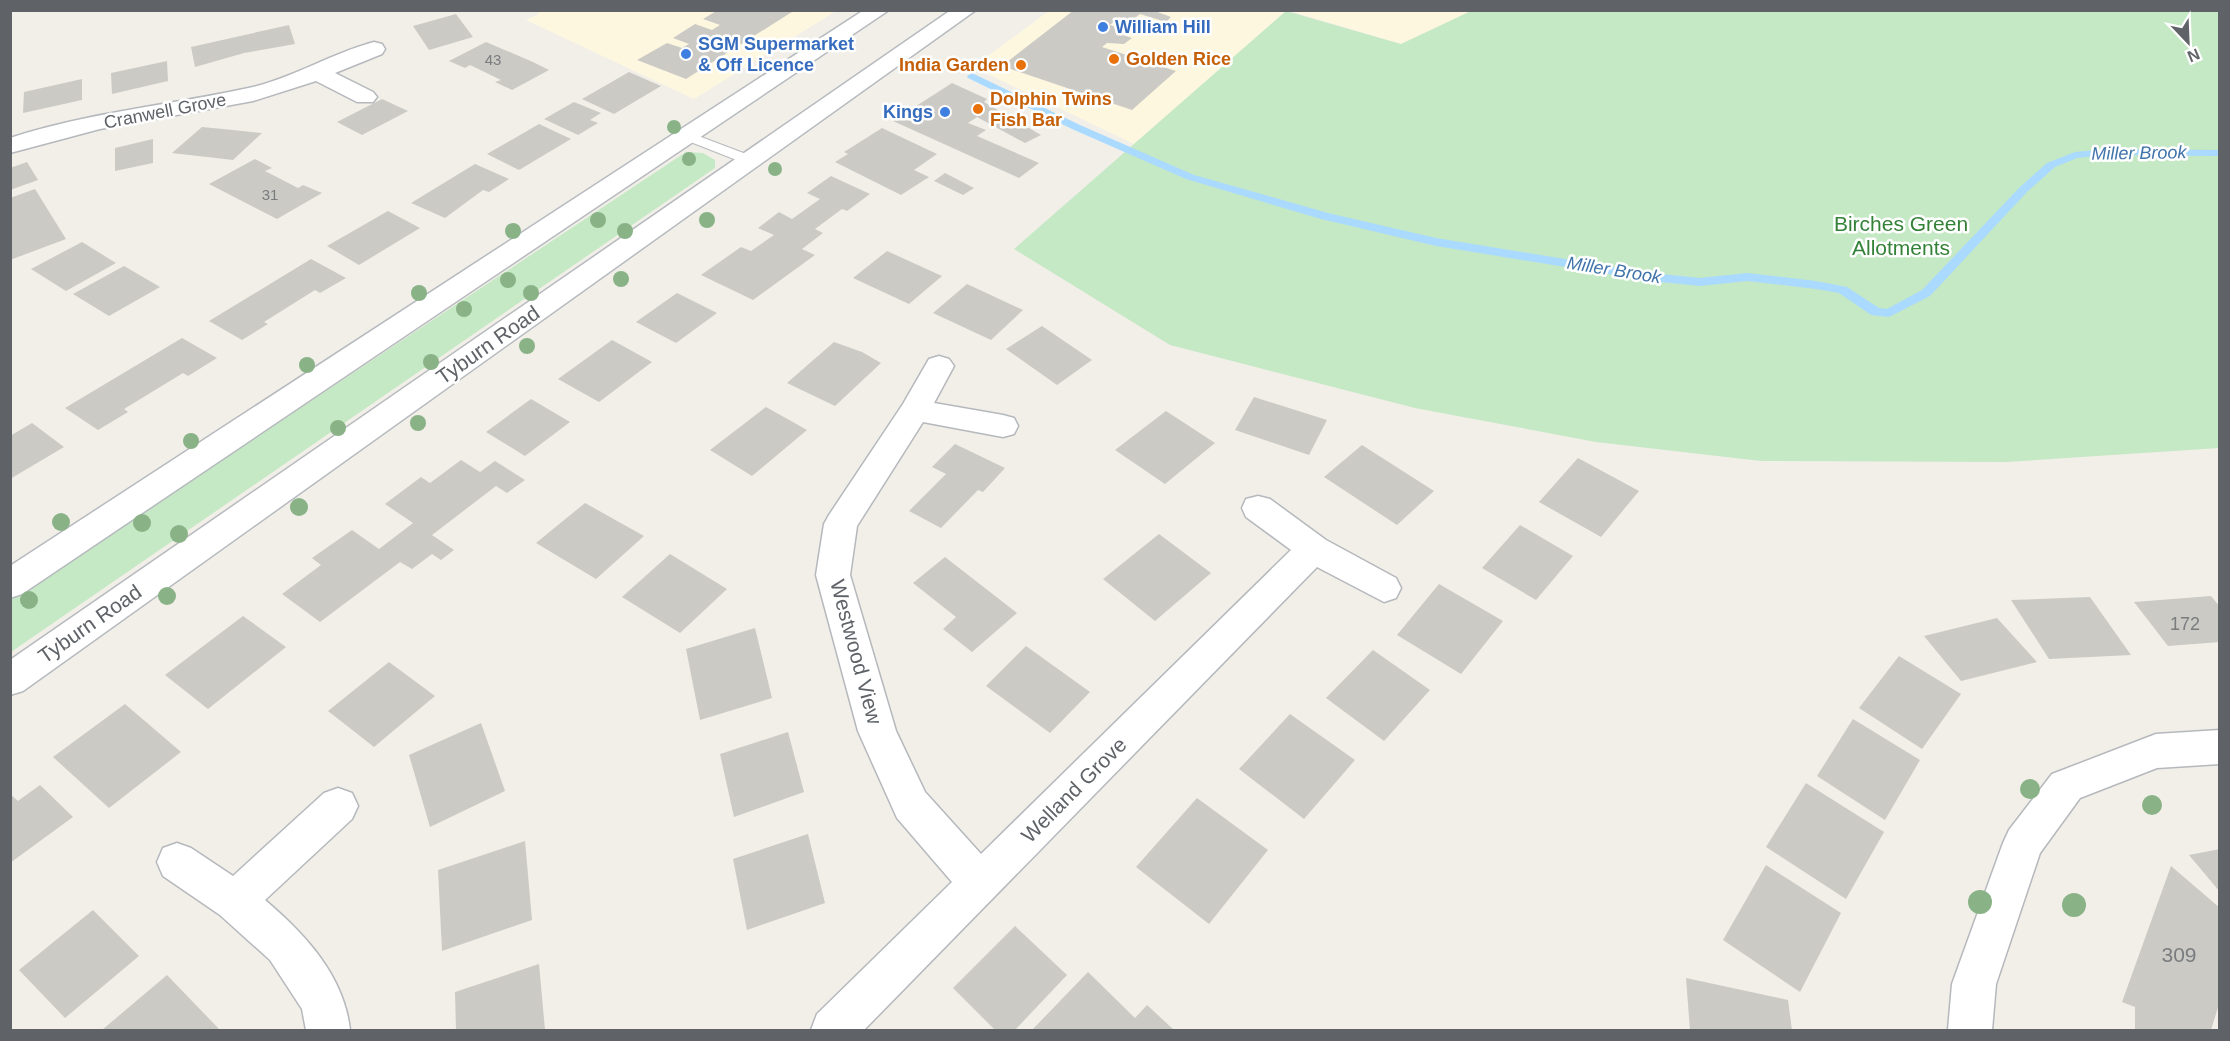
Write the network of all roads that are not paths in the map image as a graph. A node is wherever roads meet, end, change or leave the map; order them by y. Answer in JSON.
{"nodes":[{"id":1,"x":879,"y":10,"type":"edge"},
{"id":2,"x":966,"y":10,"type":"edge"},
{"id":3,"x":374,"y":49,"type":"dead end"},
{"id":4,"x":318,"y":73,"type":"junction"},
{"id":5,"x":364,"y":97,"type":"dead end"},
{"id":6,"x":688,"y":136,"type":"junction"},
{"id":7,"x":10,"y":146,"type":"edge"},
{"id":8,"x":749,"y":160,"type":"junction"},
{"id":9,"x":939,"y":366,"type":"dead end"},
{"id":10,"x":915,"y":410,"type":"junction"},
{"id":11,"x":1002,"y":426,"type":"dead end"},
{"id":12,"x":1258,"y":508,"type":"dead end"},
{"id":13,"x":1314,"y":549,"type":"junction"},
{"id":14,"x":10,"y":584,"type":"edge"},
{"id":15,"x":1384,"y":588,"type":"dead end"},
{"id":16,"x":10,"y":680,"type":"edge"},
{"id":17,"x":2220,"y":747,"type":"edge"},
{"id":18,"x":338,"y":807,"type":"dead end"},
{"id":19,"x":177,"y":862,"type":"dead end"},
{"id":20,"x":980,"y":884,"type":"junction"},
{"id":21,"x":235,"y":901,"type":"junction"},
{"id":22,"x":327,"y":1030,"type":"edge"},
{"id":23,"x":833,"y":1030,"type":"edge"},
{"id":24,"x":1970,"y":1030,"type":"edge"}],
"edges":[{"from":1,"to":6,"type":"street"},
{"from":2,"to":8,"type":"street","name":"Tyburn Road"},
{"from":3,"to":4,"type":"street","name":"Cranwell Grove"},
{"from":4,"to":5,"type":"street"},
{"from":4,"to":7,"type":"street","name":"Cranwell Grove"},
{"from":6,"to":8,"type":"lane"},
{"from":6,"to":14,"type":"street"},
{"from":8,"to":16,"type":"street","name":"Tyburn Road"},
{"from":9,"to":10,"type":"street","name":"Westwood View"},
{"from":10,"to":11,"type":"street"},
{"from":10,"to":20,"type":"street","name":"Westwood View"},
{"from":12,"to":13,"type":"street"},
{"from":13,"to":15,"type":"street"},
{"from":13,"to":20,"type":"street","name":"Welland Grove"},
{"from":17,"to":24,"type":"street"},
{"from":18,"to":21,"type":"street"},
{"from":19,"to":21,"type":"street"},
{"from":20,"to":23,"type":"street","name":"Welland Grove"},
{"from":21,"to":22,"type":"street"}]}
